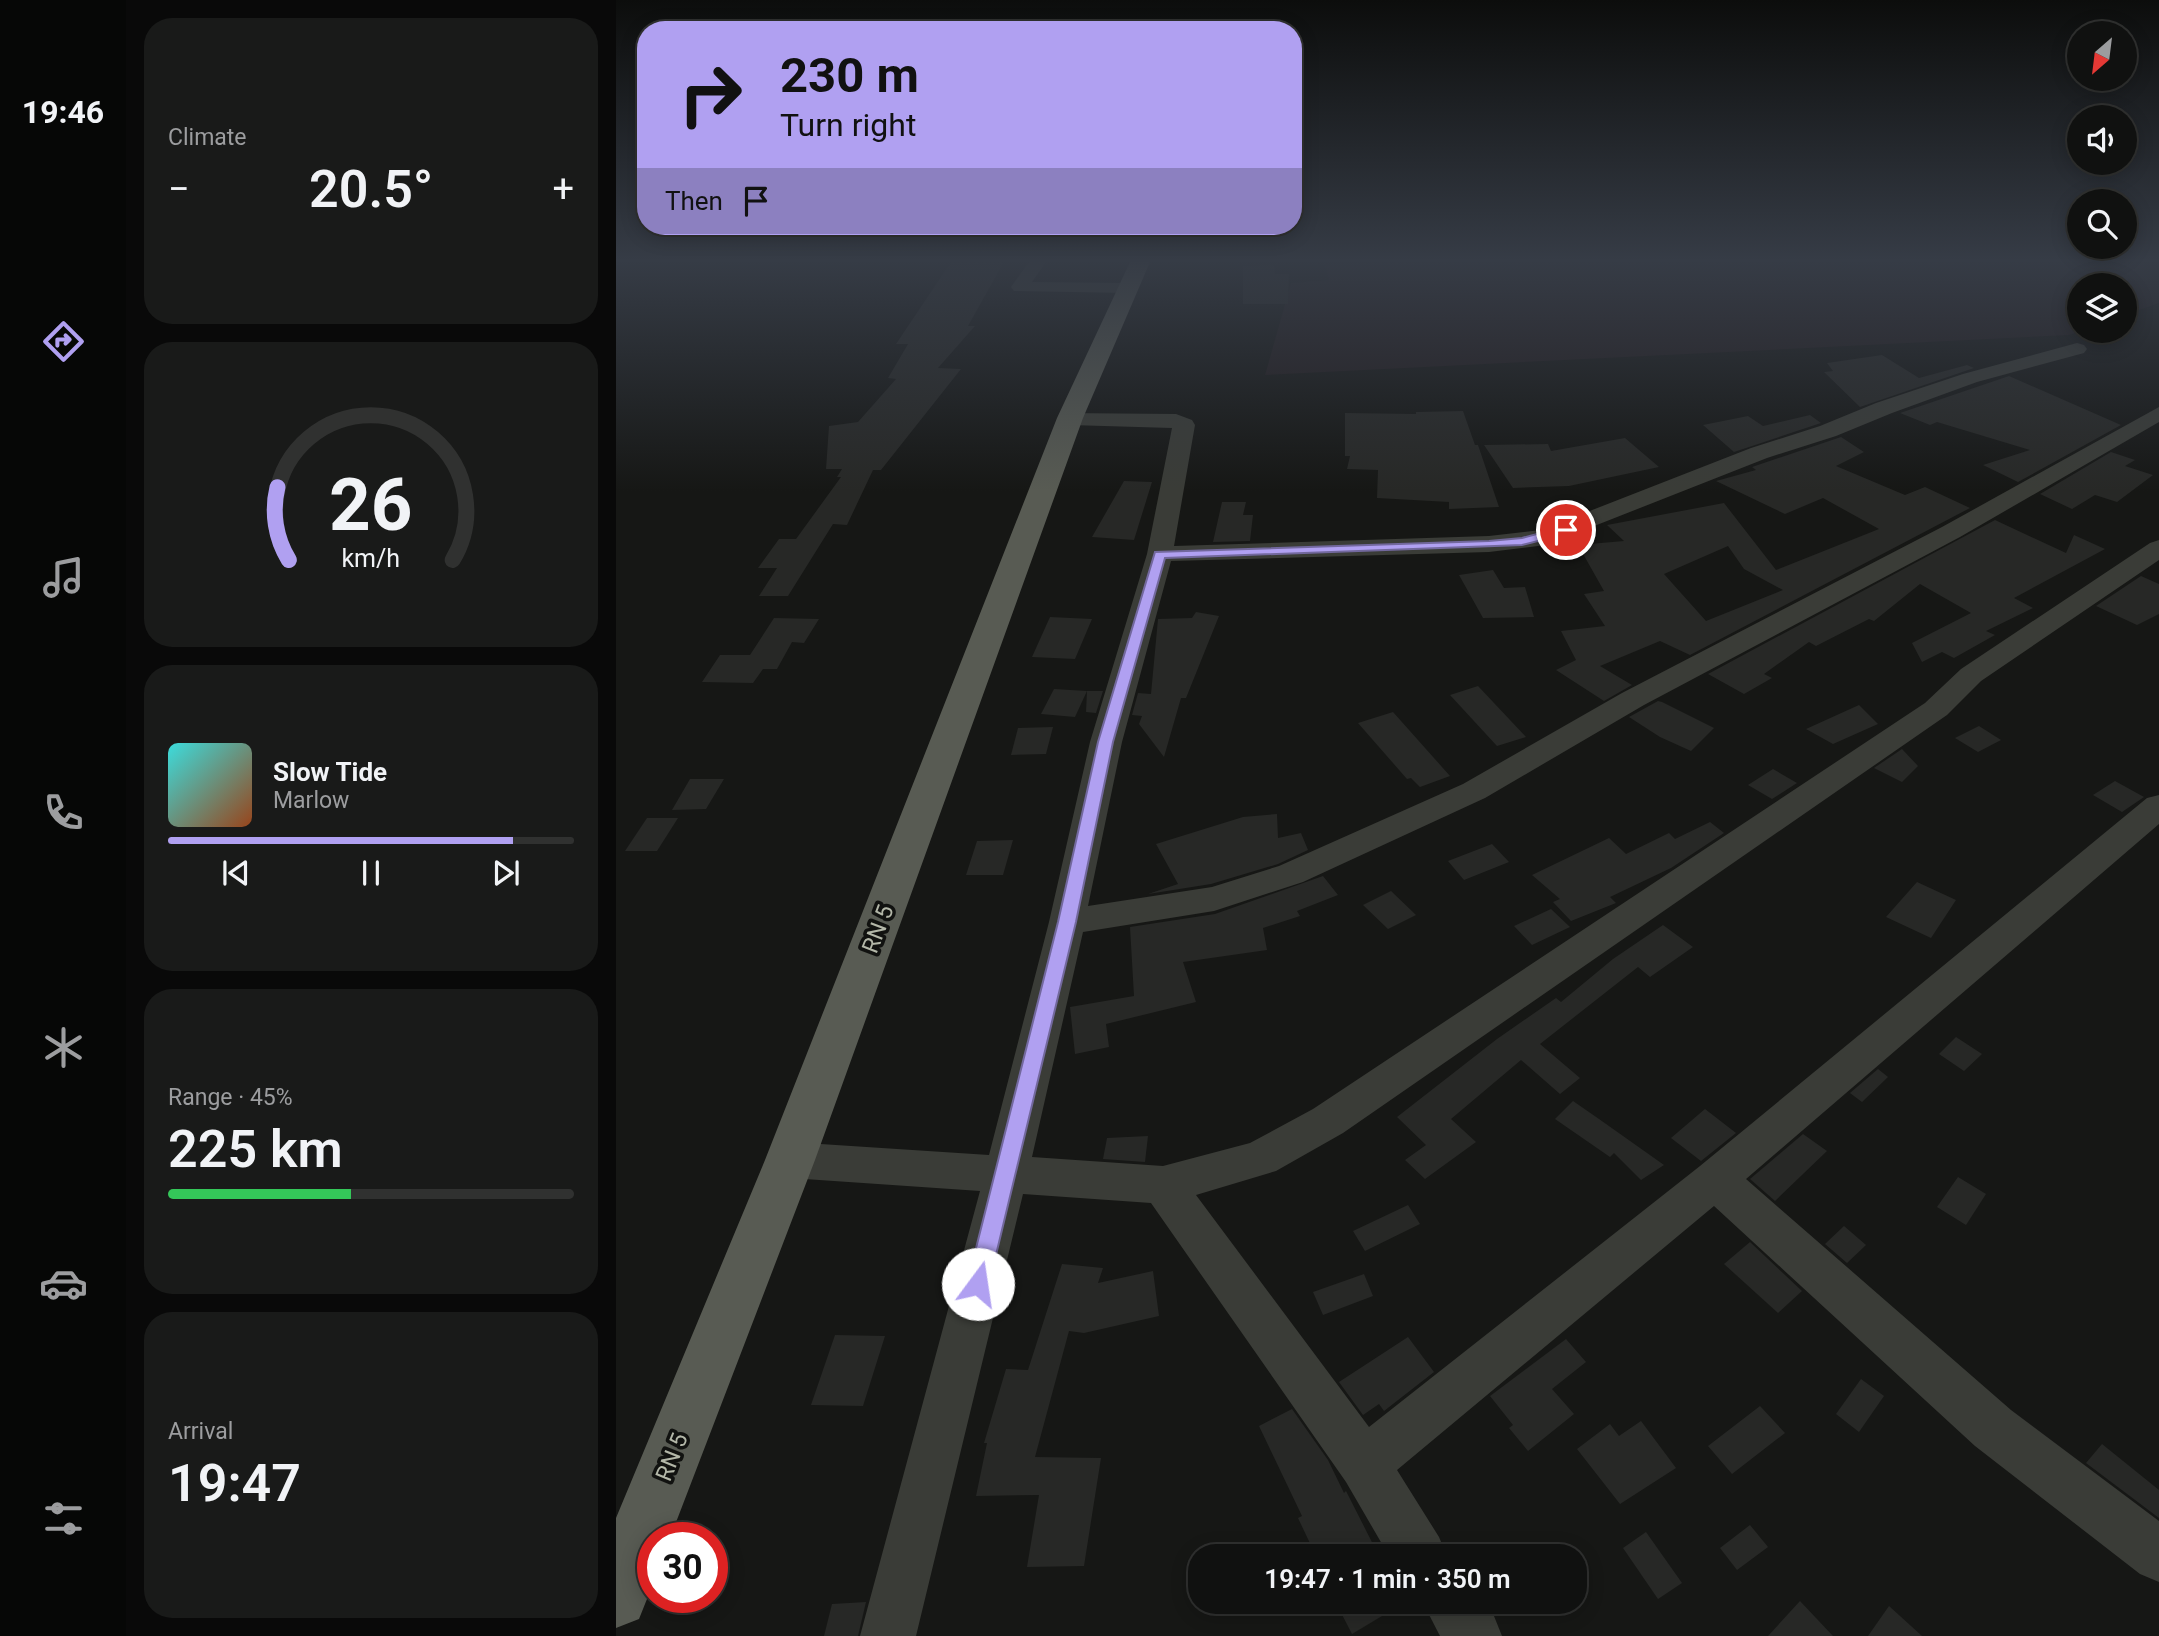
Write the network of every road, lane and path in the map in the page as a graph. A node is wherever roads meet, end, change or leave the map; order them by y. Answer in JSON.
{"nodes":[{"id":1,"x":1106,"y":338,"type":"edge"},
{"id":2,"x":2077,"y":349,"type":"dead end"},
{"id":3,"x":2159,"y":413,"type":"edge"},
{"id":4,"x":1070,"y":418,"type":"junction"},
{"id":5,"x":2159,"y":548,"type":"edge"},
{"id":6,"x":1160,"y":554,"type":"junction"},
{"id":7,"x":2159,"y":806,"type":"edge"},
{"id":8,"x":1067,"y":922,"type":"junction"},
{"id":9,"x":790,"y":1160,"type":"junction"},
{"id":10,"x":1006,"y":1175,"type":"junction"},
{"id":11,"x":1715,"y":1179,"type":"junction"},
{"id":12,"x":1163,"y":1185,"type":"junction"},
{"id":13,"x":1364,"y":1464,"type":"junction"},
{"id":14,"x":1413,"y":1544,"type":"edge"},
{"id":15,"x":2159,"y":1555,"type":"edge"},
{"id":16,"x":616,"y":1597,"type":"edge"},
{"id":17,"x":1459,"y":1614,"type":"edge"},
{"id":18,"x":888,"y":1636,"type":"edge"},
{"id":19,"x":1474,"y":1636,"type":"edge"}],
"edges":[{"from":1,"to":4,"type":"main road","name":"RN 5","number":"RN 5"},
{"from":2,"to":6,"type":"street"},
{"from":3,"to":8,"type":"street"},
{"from":4,"to":6,"type":"street"},
{"from":4,"to":9,"type":"main road","name":"RN 5","number":"RN 5"},
{"from":5,"to":12,"type":"street"},
{"from":6,"to":8,"type":"street"},
{"from":7,"to":11,"type":"street"},
{"from":8,"to":10,"type":"street"},
{"from":9,"to":10,"type":"street"},
{"from":9,"to":16,"type":"main road","name":"RN 5","number":"RN 5"},
{"from":10,"to":12,"type":"street"},
{"from":10,"to":18,"type":"street"},
{"from":11,"to":13,"type":"street"},
{"from":11,"to":15,"type":"street"},
{"from":12,"to":13,"type":"street"},
{"from":13,"to":14,"type":"street"},
{"from":17,"to":19,"type":"street"}]}
